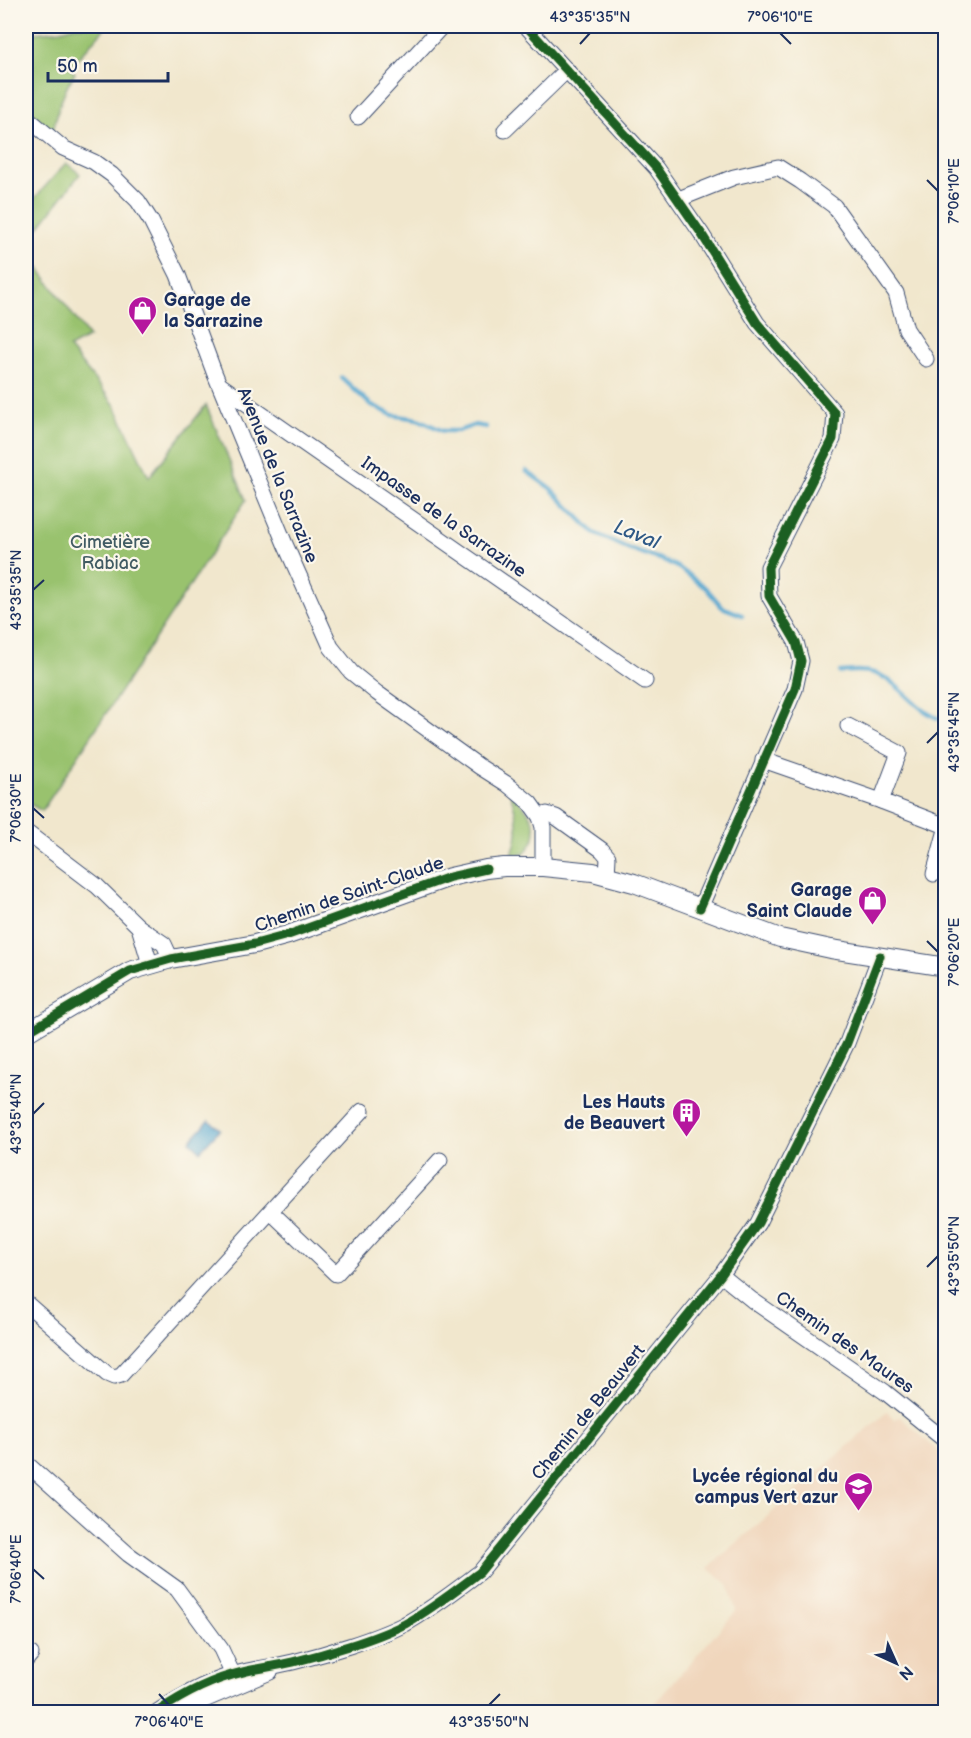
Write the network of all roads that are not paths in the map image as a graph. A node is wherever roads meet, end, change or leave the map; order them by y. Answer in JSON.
{"nodes":[{"id":1,"x":442,"y":26,"type":"edge"},
{"id":2,"x":526,"y":26,"type":"edge"},
{"id":3,"x":567,"y":70,"type":"junction"},
{"id":4,"x":26,"y":117,"type":"edge"},
{"id":5,"x":358,"y":117,"type":"dead end"},
{"id":6,"x":505,"y":130,"type":"dead end"},
{"id":7,"x":678,"y":199,"type":"junction"},
{"id":8,"x":926,"y":359,"type":"dead end"},
{"id":9,"x":220,"y":385,"type":"junction"},
{"id":10,"x":645,"y":681,"type":"dead end"},
{"id":11,"x":848,"y":726,"type":"dead end"},
{"id":12,"x":763,"y":760,"type":"junction"},
{"id":13,"x":881,"y":801,"type":"junction"},
{"id":14,"x":540,"y":817,"type":"junction"},
{"id":15,"x":945,"y":828,"type":"edge"},
{"id":16,"x":26,"y":832,"type":"edge"},
{"id":17,"x":543,"y":867,"type":"junction"},
{"id":18,"x":934,"y":874,"type":"dead end"},
{"id":19,"x":607,"y":876,"type":"junction"},
{"id":20,"x":700,"y":908,"type":"junction"},
{"id":21,"x":139,"y":927,"type":"junction"},
{"id":22,"x":880,"y":956,"type":"junction"},
{"id":23,"x":171,"y":959,"type":"junction"},
{"id":24,"x":150,"y":964,"type":"junction"},
{"id":25,"x":945,"y":967,"type":"edge"},
{"id":26,"x":26,"y":1033,"type":"edge"},
{"id":27,"x":362,"y":1111,"type":"dead end"},
{"id":28,"x":440,"y":1160,"type":"dead end"},
{"id":29,"x":271,"y":1212,"type":"junction"},
{"id":30,"x":721,"y":1275,"type":"junction"},
{"id":31,"x":26,"y":1303,"type":"edge"},
{"id":32,"x":945,"y":1441,"type":"edge"},
{"id":33,"x":26,"y":1463,"type":"edge"},
{"id":34,"x":293,"y":1662,"type":"junction"},
{"id":35,"x":233,"y":1675,"type":"junction"},
{"id":36,"x":157,"y":1713,"type":"edge"},
{"id":37,"x":176,"y":1713,"type":"edge"}],
"edges":[{"from":1,"to":5,"type":"street"},
{"from":2,"to":3,"type":"street"},
{"from":3,"to":6,"type":"street"},
{"from":3,"to":7,"type":"street"},
{"from":4,"to":9,"type":"street","name":"Avenue de la Sarrazine"},
{"from":7,"to":8,"type":"street"},
{"from":7,"to":12,"type":"street"},
{"from":9,"to":10,"type":"street","name":"Impasse de la Sarrazine"},
{"from":9,"to":14,"type":"street","name":"Avenue de la Sarrazine"},
{"from":11,"to":13,"type":"street"},
{"from":12,"to":13,"type":"street"},
{"from":12,"to":20,"type":"street"},
{"from":13,"to":15,"type":"street"},
{"from":14,"to":17,"type":"street"},
{"from":14,"to":19,"type":"street"},
{"from":15,"to":18,"type":"street"},
{"from":16,"to":21,"type":"street"},
{"from":17,"to":19,"type":"street","name":"Chemin de Saint-Claude"},
{"from":17,"to":23,"type":"street","name":"Chemin de Saint-Claude"},
{"from":19,"to":20,"type":"street","name":"Chemin de Saint-Claude"},
{"from":20,"to":22,"type":"street","name":"Chemin de Saint-Claude"},
{"from":21,"to":23,"type":"street"},
{"from":21,"to":24,"type":"street"},
{"from":22,"to":25,"type":"street","name":"Chemin de Saint-Claude"},
{"from":22,"to":30,"type":"street","name":"Chemin de Beauvert"},
{"from":23,"to":24,"type":"street","name":"Chemin de Saint-Claude"},
{"from":24,"to":26,"type":"street","name":"Chemin de Saint-Claude"},
{"from":27,"to":29,"type":"street"},
{"from":28,"to":29,"type":"street"},
{"from":29,"to":31,"type":"street"},
{"from":30,"to":32,"type":"street","name":"Chemin des Maures"},
{"from":30,"to":34,"type":"street","name":"Chemin de Beauvert"},
{"from":33,"to":35,"type":"street"},
{"from":34,"to":35,"type":"street","name":"Chemin de Beauvert"},
{"from":34,"to":37,"type":"street","name":"Chemin de Beauvert"},
{"from":35,"to":36,"type":"street","name":"Chemin de Beauvert"}]}
